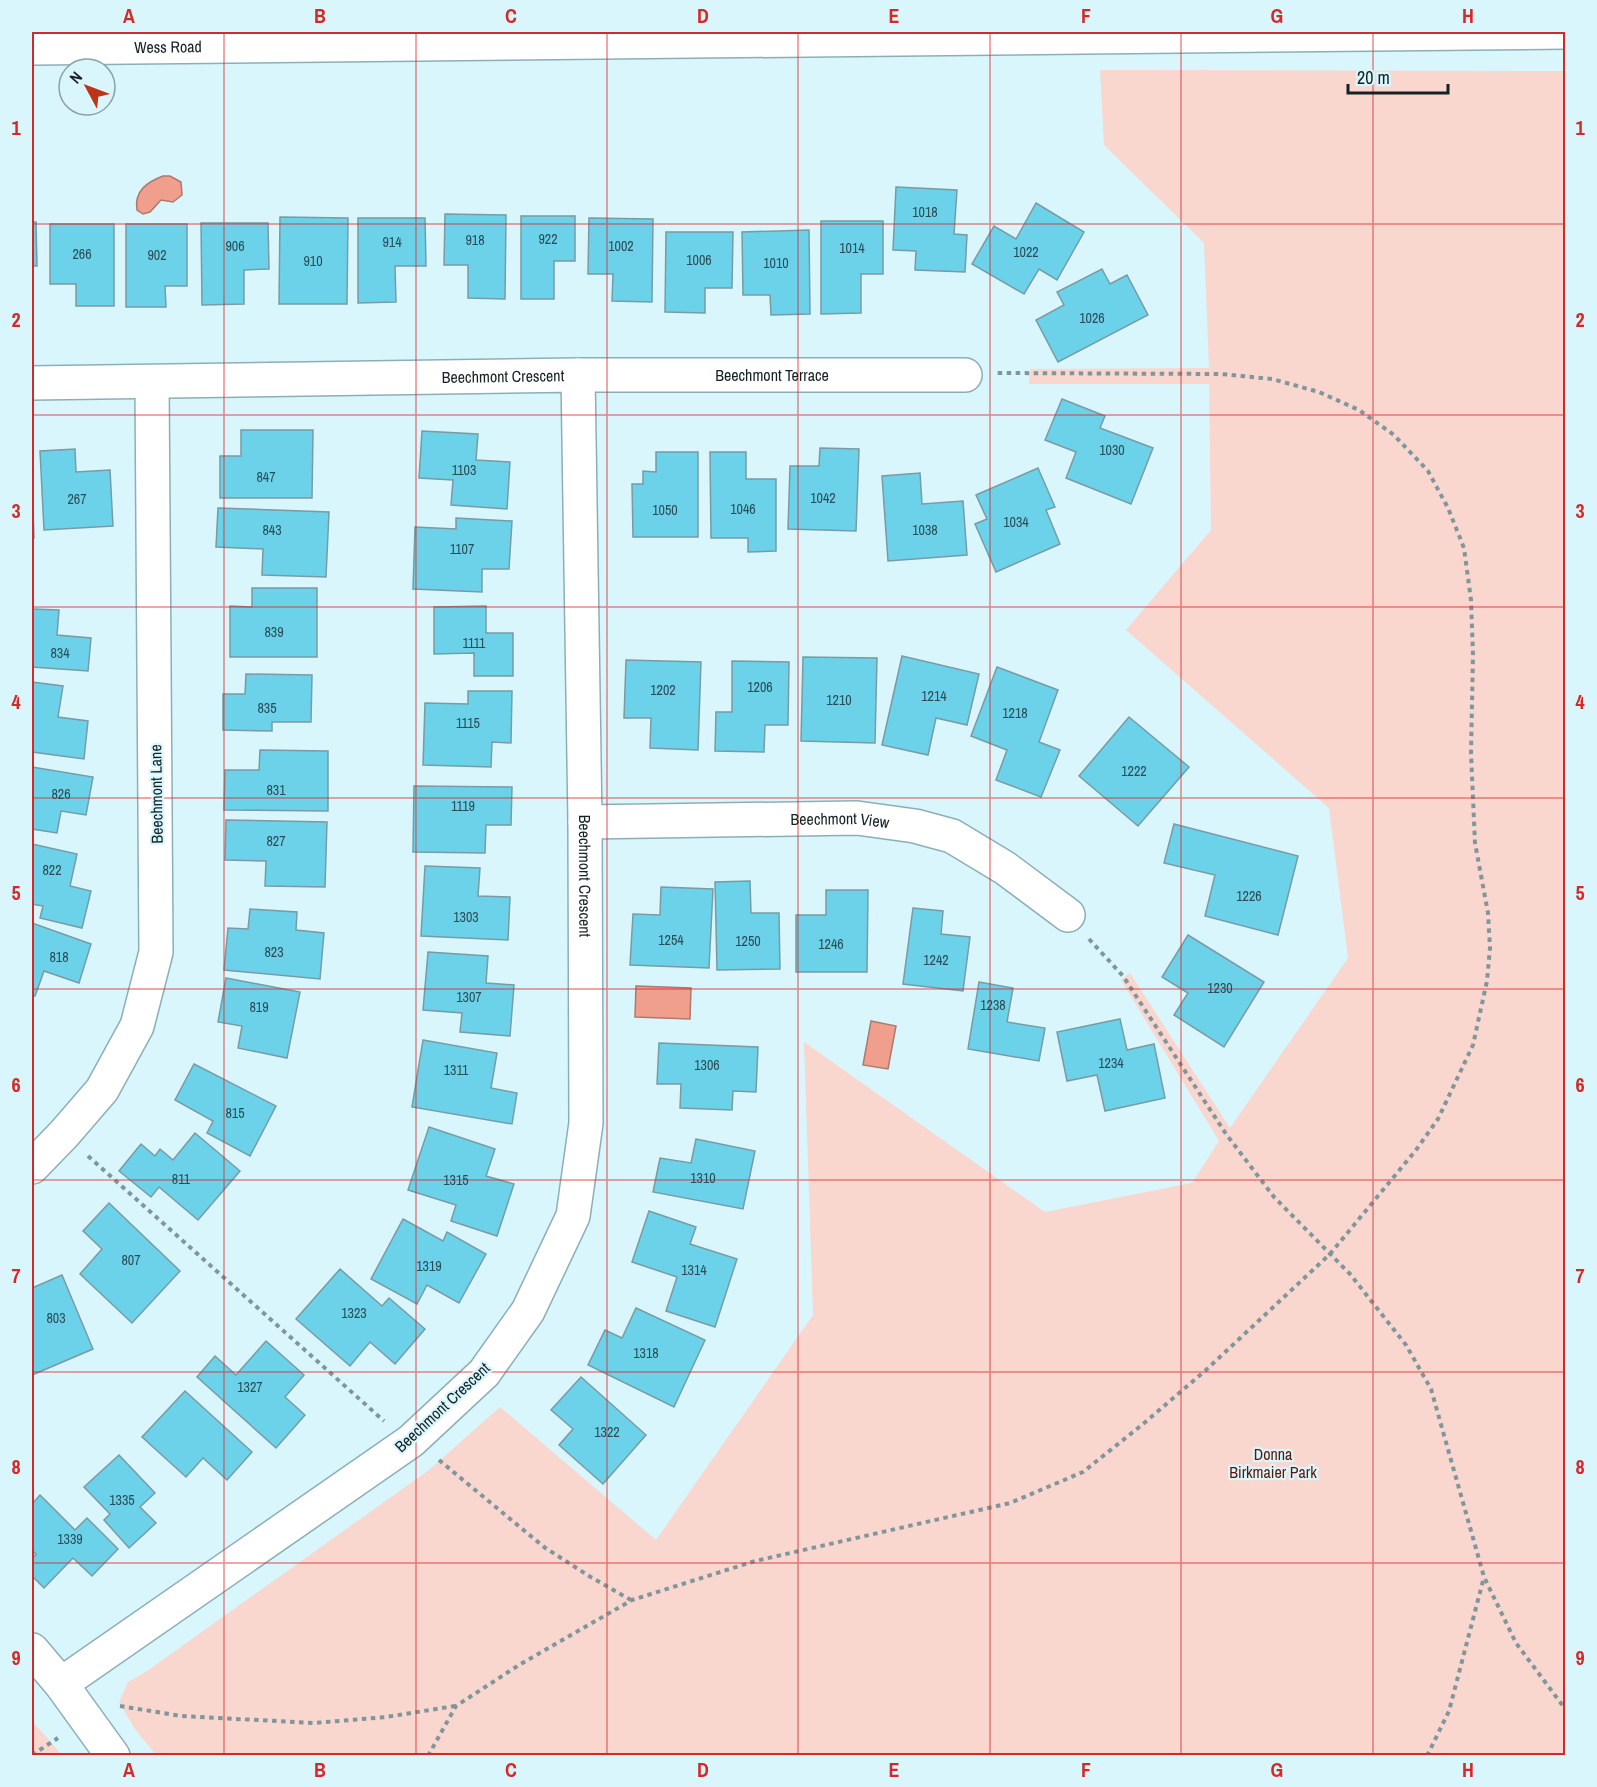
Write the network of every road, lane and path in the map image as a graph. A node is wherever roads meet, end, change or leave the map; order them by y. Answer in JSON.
{"nodes":[{"id":1,"x":1566,"y":32,"type":"edge"},
{"id":2,"x":32,"y":48,"type":"edge"},
{"id":3,"x":1027,"y":372,"type":"dead end"},
{"id":4,"x":578,"y":375,"type":"junction"},
{"id":5,"x":965,"y":375,"type":"dead end"},
{"id":6,"x":152,"y":382,"type":"junction"},
{"id":7,"x":32,"y":383,"type":"edge"},
{"id":8,"x":585,"y":822,"type":"junction"},
{"id":9,"x":1068,"y":915,"type":"joint"},
{"id":10,"x":82,"y":1151,"type":"dead end"},
{"id":11,"x":32,"y":1167,"type":"edge"},
{"id":12,"x":1330,"y":1254,"type":"junction"},
{"id":13,"x":411,"y":1441,"type":"junction"},
{"id":14,"x":1484,"y":1577,"type":"junction"},
{"id":15,"x":632,"y":1600,"type":"junction"},
{"id":16,"x":32,"y":1650,"type":"edge"},
{"id":17,"x":61,"y":1684,"type":"junction"},
{"id":18,"x":456,"y":1706,"type":"junction"},
{"id":19,"x":1566,"y":1710,"type":"edge"},
{"id":20,"x":87,"y":1721,"type":"junction"},
{"id":21,"x":113,"y":1755,"type":"edge"},
{"id":22,"x":428,"y":1755,"type":"edge"},
{"id":23,"x":1427,"y":1755,"type":"edge"}],
"edges":[{"from":1,"to":2,"type":"street","name":"Wess Road"},
{"from":3,"to":12,"type":"path"},
{"from":4,"to":5,"type":"street","name":"Beechmont Terrace"},
{"from":4,"to":6,"type":"street","name":"Beechmont Crescent"},
{"from":4,"to":8,"type":"street","name":"Beechmont Crescent"},
{"from":6,"to":7,"type":"street","name":"Beechmont Crescent"},
{"from":6,"to":11,"type":"street","name":"Beechmont Lane"},
{"from":8,"to":9,"type":"street","name":"Beechmont View"},
{"from":8,"to":13,"type":"street","name":"Beechmont Crescent"},
{"from":9,"to":12,"type":"path"},
{"from":10,"to":13,"type":"path"},
{"from":12,"to":14,"type":"path"},
{"from":12,"to":15,"type":"path"},
{"from":13,"to":15,"type":"path"},
{"from":13,"to":17,"type":"street","name":"Beechmont Crescent"},
{"from":14,"to":19,"type":"path"},
{"from":14,"to":23,"type":"path"},
{"from":15,"to":18,"type":"path"},
{"from":16,"to":17,"type":"street"},
{"from":17,"to":20,"type":"street"},
{"from":18,"to":20,"type":"path"},
{"from":18,"to":22,"type":"path"},
{"from":20,"to":21,"type":"street"}]}
